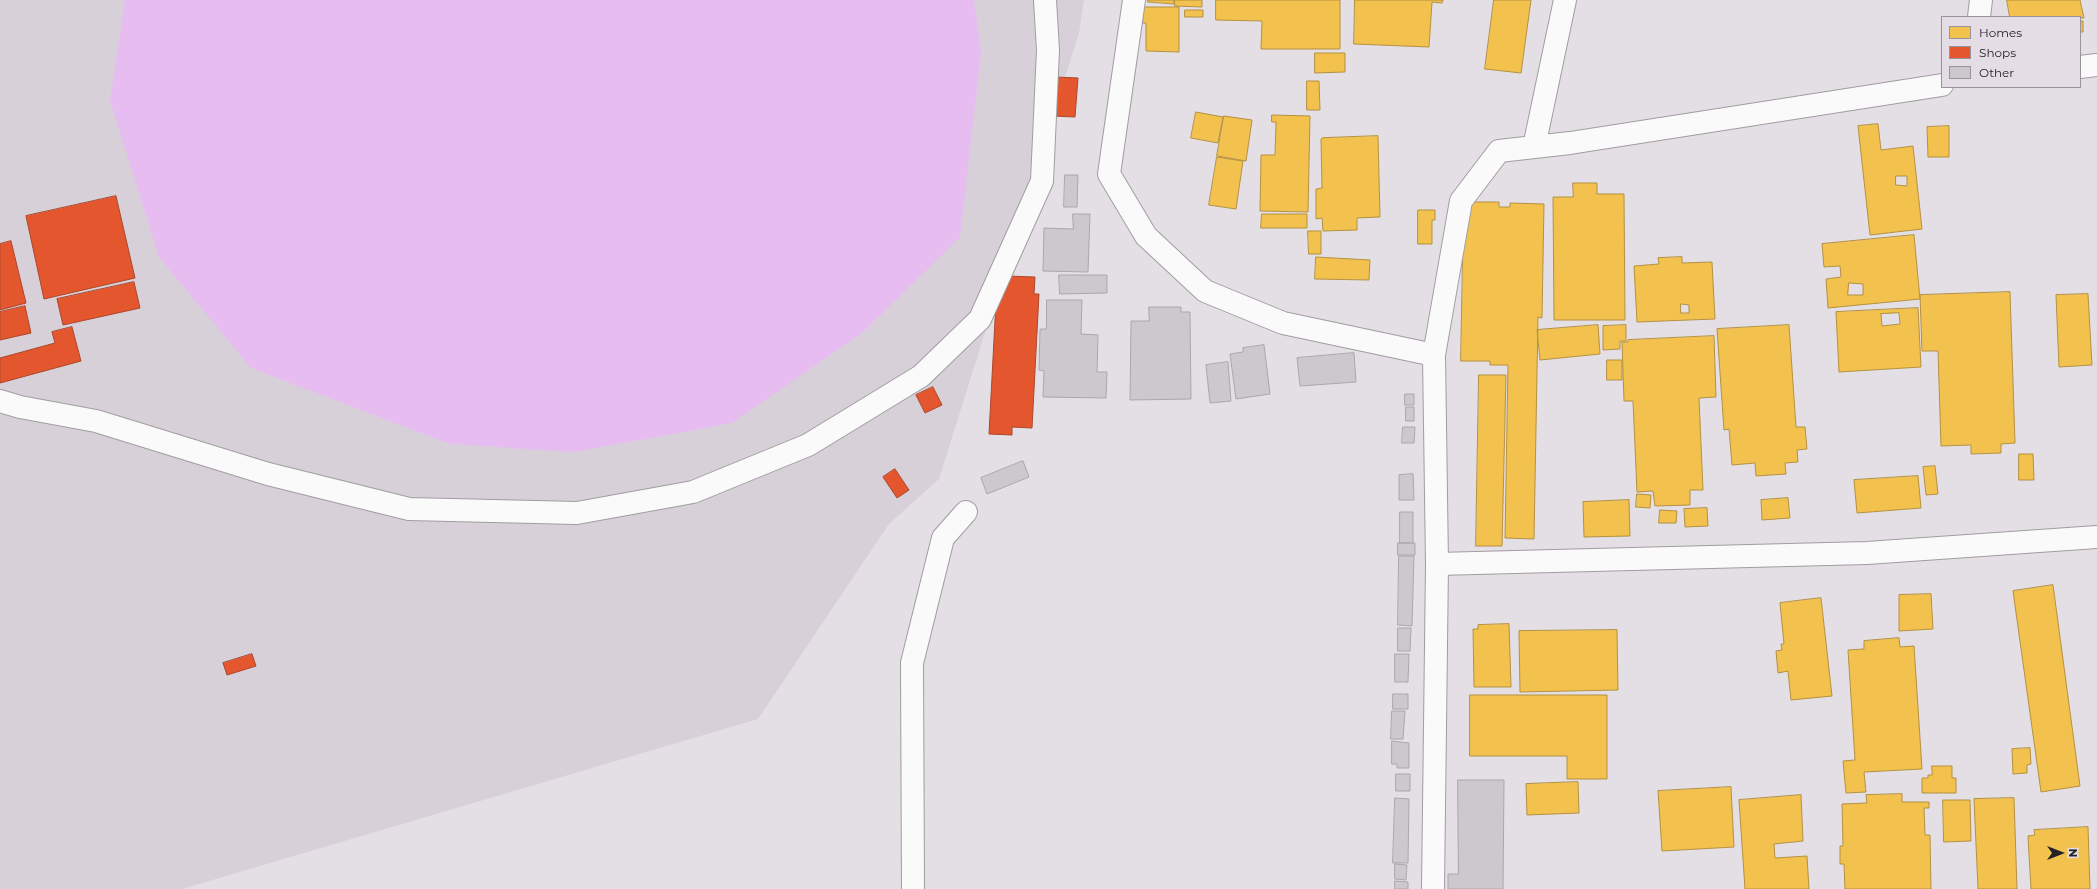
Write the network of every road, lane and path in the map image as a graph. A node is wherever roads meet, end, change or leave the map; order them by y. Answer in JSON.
{"nodes":[{"id":1,"x":1045,"y":0,"type":"edge"},
{"id":2,"x":1134,"y":0,"type":"edge"},
{"id":3,"x":1565,"y":0,"type":"edge"},
{"id":4,"x":1981,"y":0,"type":"edge"},
{"id":5,"x":1979,"y":16,"type":"edge"},
{"id":6,"x":2097,"y":65,"type":"edge"},
{"id":7,"x":2081,"y":67,"type":"edge"},
{"id":8,"x":1941,"y":84,"type":"edge"},
{"id":9,"x":1534,"y":147,"type":"junction"},
{"id":10,"x":1434,"y":355,"type":"junction"},
{"id":11,"x":0,"y":401,"type":"edge"},
{"id":12,"x":966,"y":512,"type":"dead end"},
{"id":13,"x":2097,"y":537,"type":"edge"},
{"id":14,"x":1437,"y":564,"type":"junction"},
{"id":15,"x":913,"y":889,"type":"edge"},
{"id":16,"x":1433,"y":889,"type":"edge"}],
"edges":[{"from":1,"to":11,"type":"street"},
{"from":2,"to":10,"type":"street"},
{"from":3,"to":9,"type":"street"},
{"from":4,"to":5,"type":"street"},
{"from":6,"to":7,"type":"street"},
{"from":8,"to":9,"type":"street"},
{"from":9,"to":10,"type":"street"},
{"from":10,"to":14,"type":"street"},
{"from":12,"to":15,"type":"street"},
{"from":13,"to":14,"type":"street"},
{"from":14,"to":16,"type":"street"}]}
